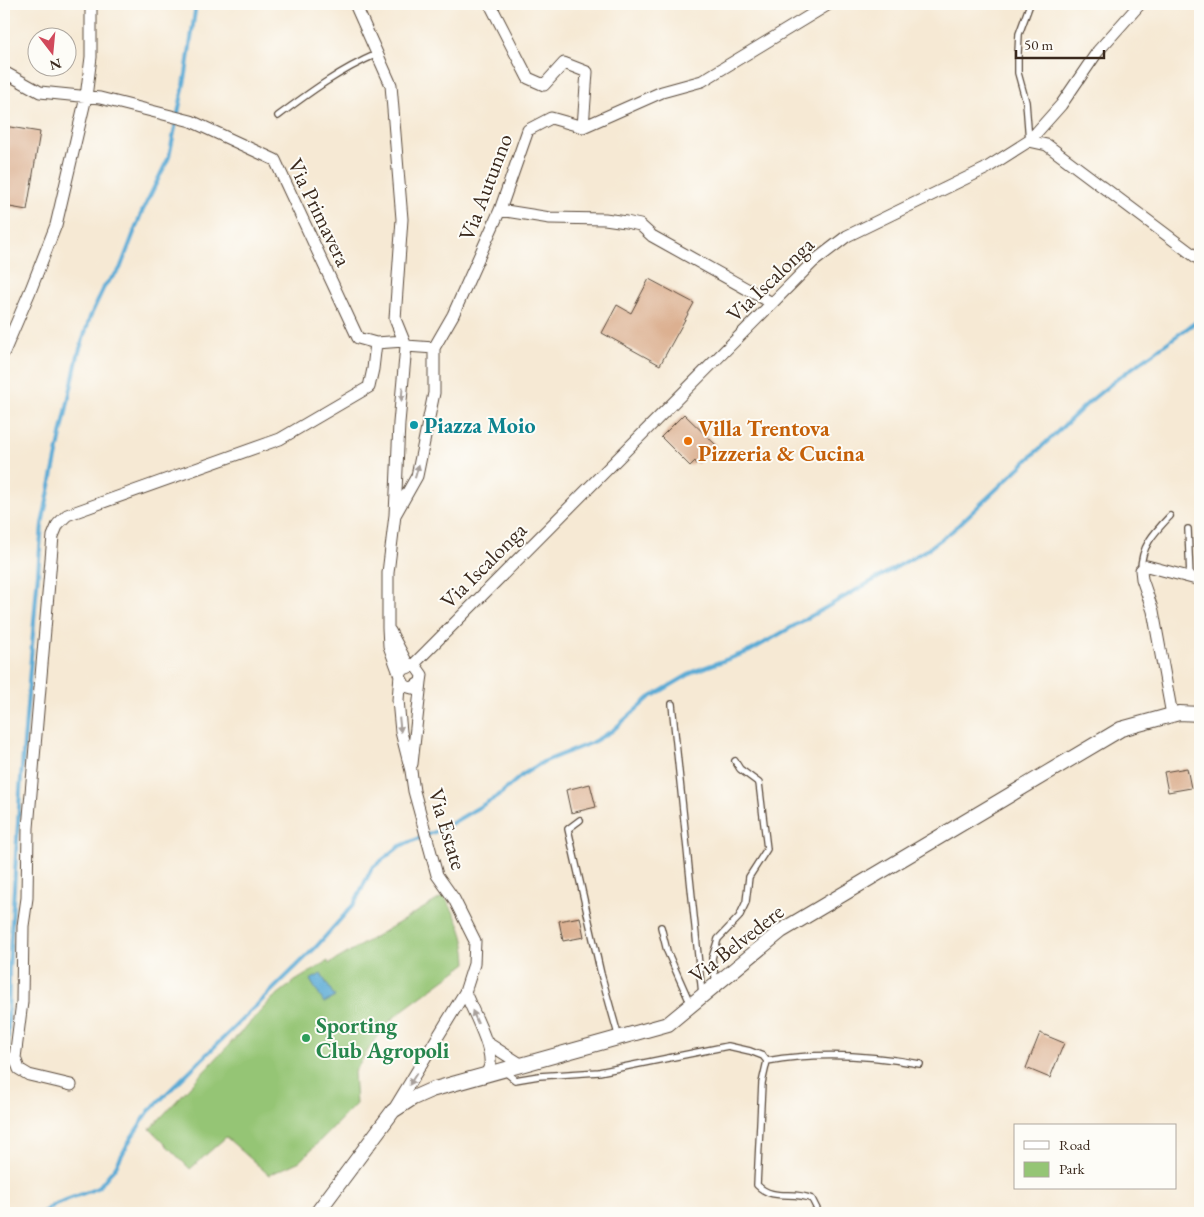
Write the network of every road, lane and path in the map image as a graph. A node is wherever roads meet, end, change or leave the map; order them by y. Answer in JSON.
{"nodes":[{"id":1,"x":91,"y":4,"type":"edge"},
{"id":2,"x":355,"y":4,"type":"edge"},
{"id":3,"x":490,"y":4,"type":"edge"},
{"id":4,"x":829,"y":4,"type":"edge"},
{"id":5,"x":1030,"y":4,"type":"edge"},
{"id":6,"x":1140,"y":4,"type":"edge"},
{"id":7,"x":377,"y":54,"type":"junction"},
{"id":8,"x":4,"y":72,"type":"edge"},
{"id":9,"x":86,"y":97,"type":"junction"},
{"id":10,"x":278,"y":116,"type":"dead end"},
{"id":11,"x":583,"y":126,"type":"junction"},
{"id":12,"x":1029,"y":141,"type":"junction"},
{"id":13,"x":500,"y":210,"type":"junction"},
{"id":14,"x":1200,"y":260,"type":"edge"},
{"id":15,"x":772,"y":303,"type":"junction"},
{"id":16,"x":405,"y":343,"type":"junction"},
{"id":17,"x":376,"y":344,"type":"junction"},
{"id":18,"x":434,"y":348,"type":"junction"},
{"id":19,"x":4,"y":352,"type":"edge"},
{"id":20,"x":395,"y":514,"type":"junction"},
{"id":21,"x":1170,"y":516,"type":"dead end"},
{"id":22,"x":1188,"y":528,"type":"dead end"},
{"id":23,"x":1141,"y":570,"type":"junction"},
{"id":24,"x":1195,"y":579,"type":"edge"},
{"id":25,"x":388,"y":628,"type":"junction"},
{"id":26,"x":430,"y":647,"type":"junction"},
{"id":27,"x":410,"y":667,"type":"junction"},
{"id":28,"x":400,"y":677,"type":"junction"},
{"id":29,"x":421,"y":679,"type":"junction"},
{"id":30,"x":672,"y":704,"type":"dead end"},
{"id":31,"x":1200,"y":714,"type":"edge"},
{"id":32,"x":1172,"y":715,"type":"junction"},
{"id":33,"x":736,"y":761,"type":"dead end"},
{"id":34,"x":411,"y":771,"type":"junction"},
{"id":35,"x":580,"y":820,"type":"dead end"},
{"id":36,"x":661,"y":927,"type":"dead end"},
{"id":37,"x":716,"y":985,"type":"junction"},
{"id":38,"x":465,"y":992,"type":"junction"},
{"id":39,"x":702,"y":996,"type":"junction"},
{"id":40,"x":691,"y":1006,"type":"junction"},
{"id":41,"x":619,"y":1038,"type":"junction"},
{"id":42,"x":486,"y":1042,"type":"junction"},
{"id":43,"x":766,"y":1061,"type":"junction"},
{"id":44,"x":920,"y":1064,"type":"dead end"},
{"id":45,"x":522,"y":1065,"type":"junction"},
{"id":46,"x":503,"y":1070,"type":"junction"},
{"id":47,"x":486,"y":1075,"type":"junction"},
{"id":48,"x":71,"y":1086,"type":"dead end"},
{"id":49,"x":393,"y":1111,"type":"junction"},
{"id":50,"x":317,"y":1213,"type":"edge"},
{"id":51,"x":819,"y":1213,"type":"edge"}],
"edges":[{"from":1,"to":9,"type":"street"},
{"from":2,"to":7,"type":"street"},
{"from":3,"to":11,"type":"street"},
{"from":4,"to":11,"type":"street"},
{"from":5,"to":12,"type":"lane"},
{"from":6,"to":12,"type":"street","name":"Via Iscalonga"},
{"from":7,"to":10,"type":"lane"},
{"from":7,"to":16,"type":"street"},
{"from":8,"to":9,"type":"street","name":"Via Primavera"},
{"from":9,"to":17,"type":"street","name":"Via Primavera"},
{"from":9,"to":19,"type":"street"},
{"from":11,"to":13,"type":"street","name":"Via Autunno"},
{"from":12,"to":14,"type":"street"},
{"from":12,"to":15,"type":"street","name":"Via Iscalonga"},
{"from":13,"to":15,"type":"street"},
{"from":13,"to":18,"type":"street","name":"Via Autunno"},
{"from":15,"to":26,"type":"street","name":"Via Iscalonga"},
{"from":16,"to":17,"type":"street"},
{"from":16,"to":18,"type":"street"},
{"from":16,"to":20,"type":"street","name":"Via Estate","one_way":true},
{"from":17,"to":48,"type":"street"},
{"from":20,"to":18,"type":"street","name":"Via Autunno","one_way":true},
{"from":20,"to":25,"type":"street","name":"Via Estate"},
{"from":21,"to":23,"type":"lane"},
{"from":22,"to":24,"type":"lane"},
{"from":23,"to":24,"type":"street"},
{"from":23,"to":32,"type":"street"},
{"from":25,"to":27,"type":"street","name":"Via Estate"},
{"from":25,"to":28,"type":"street","name":"Via Estate"},
{"from":26,"to":27,"type":"street","name":"Via Iscalonga"},
{"from":26,"to":29,"type":"street","name":"Via Iscalonga"},
{"from":27,"to":28,"type":"street"},
{"from":27,"to":29,"type":"street"},
{"from":28,"to":29,"type":"street"},
{"from":28,"to":34,"type":"street","name":"Via Estate","one_way":true},
{"from":29,"to":34,"type":"street","name":"Via Estate"},
{"from":30,"to":39,"type":"lane"},
{"from":31,"to":32,"type":"street","name":"Via Belvedere"},
{"from":32,"to":37,"type":"street","name":"Via Belvedere"},
{"from":33,"to":37,"type":"lane"},
{"from":34,"to":38,"type":"street","name":"Via Estate"},
{"from":35,"to":41,"type":"lane"},
{"from":36,"to":40,"type":"lane"},
{"from":37,"to":39,"type":"street","name":"Via Belvedere"},
{"from":42,"to":38,"type":"street","one_way":true},
{"from":38,"to":49,"type":"street","name":"Via Estate","one_way":true},
{"from":39,"to":40,"type":"street","name":"Via Belvedere"},
{"from":40,"to":41,"type":"street","name":"Via Belvedere"},
{"from":41,"to":45,"type":"street","name":"Via Belvedere"},
{"from":42,"to":45,"type":"street"},
{"from":42,"to":47,"type":"street"},
{"from":43,"to":44,"type":"lane"},
{"from":43,"to":46,"type":"lane"},
{"from":43,"to":51,"type":"lane"},
{"from":45,"to":46,"type":"street","name":"Via Belvedere"},
{"from":46,"to":47,"type":"street","name":"Via Belvedere"},
{"from":47,"to":49,"type":"street","name":"Via Belvedere"},
{"from":49,"to":50,"type":"street","name":"Via Belvedere"}]}
